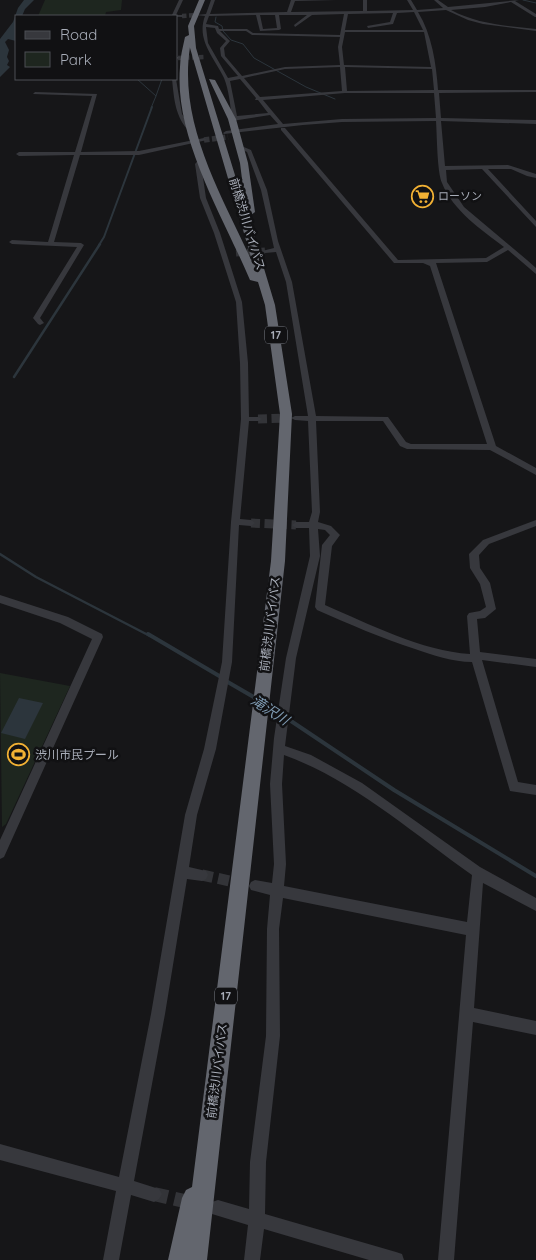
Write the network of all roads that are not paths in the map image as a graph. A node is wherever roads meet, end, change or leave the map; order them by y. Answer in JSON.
{"nodes":[{"id":1,"x":181,"y":0,"type":"edge"},
{"id":2,"x":213,"y":0,"type":"edge"},
{"id":3,"x":293,"y":0,"type":"edge"},
{"id":4,"x":330,"y":0,"type":"edge"},
{"id":5,"x":334,"y":0,"type":"edge"},
{"id":6,"x":365,"y":0,"type":"edge"},
{"id":7,"x":408,"y":0,"type":"edge"},
{"id":8,"x":436,"y":0,"type":"edge"},
{"id":9,"x":515,"y":1,"type":"edge"},
{"id":10,"x":199,"y":6,"type":"edge"},
{"id":11,"x":444,"y":8,"type":"junction"},
{"id":12,"x":415,"y":11,"type":"junction"},
{"id":13,"x":365,"y":12,"type":"junction"},
{"id":14,"x":395,"y":12,"type":"junction"},
{"id":15,"x":311,"y":13,"type":"junction"},
{"id":16,"x":328,"y":13,"type":"junction"},
{"id":17,"x":346,"y":13,"type":"junction"},
{"id":18,"x":258,"y":14,"type":"junction"},
{"id":19,"x":277,"y":14,"type":"junction"},
{"id":20,"x":288,"y":14,"type":"junction"},
{"id":21,"x":174,"y":15,"type":"edge"},
{"id":22,"x":206,"y":15,"type":"junction"},
{"id":23,"x":178,"y":16,"type":"edge"},
{"id":24,"x":182,"y":16,"type":"tunnel mouth"},
{"id":25,"x":536,"y":16,"type":"edge"},
{"id":26,"x":204,"y":25,"type":"junction"},
{"id":27,"x":191,"y":26,"type":"junction"},
{"id":28,"x":295,"y":26,"type":"dead end"},
{"id":29,"x":219,"y":30,"type":"junction"},
{"id":30,"x":536,"y":30,"type":"edge"},
{"id":31,"x":362,"y":31,"type":"junction"},
{"id":32,"x":426,"y":31,"type":"junction"},
{"id":33,"x":342,"y":33,"type":"junction"},
{"id":34,"x":193,"y":48,"type":"junction"},
{"id":35,"x":212,"y":56,"type":"junction"},
{"id":36,"x":223,"y":56,"type":"junction"},
{"id":37,"x":205,"y":57,"type":"tunnel mouth"},
{"id":38,"x":341,"y":66,"type":"junction"},
{"id":39,"x":434,"y":68,"type":"junction"},
{"id":40,"x":240,"y":77,"type":"junction"},
{"id":41,"x":174,"y":80,"type":"edge"},
{"id":42,"x":227,"y":80,"type":"junction"},
{"id":43,"x":536,"y":91,"type":"edge"},
{"id":44,"x":345,"y":92,"type":"junction"},
{"id":45,"x":438,"y":92,"type":"junction"},
{"id":46,"x":35,"y":93,"type":"dead end"},
{"id":47,"x":257,"y":99,"type":"junction"},
{"id":48,"x":270,"y":114,"type":"junction"},
{"id":49,"x":233,"y":119,"type":"junction"},
{"id":50,"x":439,"y":120,"type":"junction"},
{"id":51,"x":536,"y":122,"type":"edge"},
{"id":52,"x":282,"y":127,"type":"junction"},
{"id":53,"x":192,"y":131,"type":"junction"},
{"id":54,"x":231,"y":134,"type":"junction"},
{"id":55,"x":201,"y":140,"type":"junction"},
{"id":56,"x":240,"y":147,"type":"junction"},
{"id":57,"x":19,"y":154,"type":"dead end"},
{"id":58,"x":77,"y":155,"type":"junction"},
{"id":59,"x":202,"y":158,"type":"junction"},
{"id":60,"x":443,"y":168,"type":"junction"},
{"id":61,"x":485,"y":169,"type":"junction"},
{"id":62,"x":536,"y":176,"type":"edge"},
{"id":63,"x":536,"y":225,"type":"edge"},
{"id":64,"x":12,"y":242,"type":"dead end"},
{"id":65,"x":51,"y":242,"type":"junction"},
{"id":66,"x":509,"y":247,"type":"junction"},
{"id":67,"x":278,"y":250,"type":"junction"},
{"id":68,"x":265,"y":251,"type":"tunnel mouth"},
{"id":69,"x":424,"y":263,"type":"junction"},
{"id":70,"x":536,"y":272,"type":"edge"},
{"id":71,"x":268,"y":294,"type":"junction"},
{"id":72,"x":40,"y":323,"type":"dead end"},
{"id":73,"x":275,"y":330,"type":"junction"},
{"id":74,"x":312,"y":417,"type":"junction"},
{"id":75,"x":295,"y":418,"type":"tunnel mouth"},
{"id":76,"x":245,"y":419,"type":"junction"},
{"id":77,"x":258,"y":419,"type":"tunnel mouth"},
{"id":78,"x":492,"y":446,"type":"junction"},
{"id":79,"x":536,"y":472,"type":"edge"},
{"id":80,"x":235,"y":522,"type":"junction"},
{"id":81,"x":251,"y":523,"type":"tunnel mouth"},
{"id":82,"x":536,"y":523,"type":"edge"},
{"id":83,"x":296,"y":525,"type":"tunnel mouth"},
{"id":84,"x":313,"y":526,"type":"junction"},
{"id":85,"x":0,"y":599,"type":"edge"},
{"id":86,"x":476,"y":659,"type":"junction"},
{"id":87,"x":536,"y":663,"type":"edge"},
{"id":88,"x":280,"y":744,"type":"junction"},
{"id":89,"x":536,"y":790,"type":"edge"},
{"id":90,"x":0,"y":853,"type":"edge"},
{"id":91,"x":182,"y":872,"type":"junction"},
{"id":92,"x":478,"y":872,"type":"junction"},
{"id":93,"x":202,"y":875,"type":"tunnel mouth"},
{"id":94,"x":255,"y":886,"type":"tunnel mouth"},
{"id":95,"x":278,"y":891,"type":"junction"},
{"id":96,"x":536,"y":906,"type":"edge"},
{"id":97,"x":473,"y":930,"type":"junction"},
{"id":98,"x":467,"y":1014,"type":"junction"},
{"id":99,"x":536,"y":1028,"type":"edge"},
{"id":100,"x":210,"y":1126,"type":"junction"},
{"id":101,"x":0,"y":1152,"type":"edge"},
{"id":102,"x":123,"y":1186,"type":"junction"},
{"id":103,"x":154,"y":1194,"type":"tunnel mouth"},
{"id":104,"x":218,"y":1208,"type":"dead end"},
{"id":105,"x":257,"y":1218,"type":"junction"},
{"id":106,"x":111,"y":1260,"type":"edge"},
{"id":107,"x":180,"y":1260,"type":"edge"},
{"id":108,"x":195,"y":1260,"type":"edge"},
{"id":109,"x":252,"y":1260,"type":"edge"},
{"id":110,"x":396,"y":1260,"type":"edge"},
{"id":111,"x":446,"y":1260,"type":"edge"}],
"edges":[{"from":1,"to":21,"type":"street"},
{"from":2,"to":22,"type":"street"},
{"from":3,"to":4,"type":"street"},
{"from":3,"to":20,"type":"street"},
{"from":4,"to":5,"type":"street"},
{"from":4,"to":16,"type":"street"},
{"from":6,"to":13,"type":"street"},
{"from":7,"to":12,"type":"street"},
{"from":8,"to":11,"type":"street"},
{"from":9,"to":11,"type":"street"},
{"from":9,"to":25,"type":"street"},
{"from":10,"to":22,"type":"street"},
{"from":10,"to":27,"type":"highway","name":"前橋渋川バイパス","number":"17"},
{"from":11,"to":12,"type":"street"},
{"from":11,"to":30,"type":"street"},
{"from":12,"to":14,"type":"street"},
{"from":12,"to":32,"type":"street"},
{"from":13,"to":14,"type":"street"},
{"from":13,"to":17,"type":"street"},
{"from":14,"to":31,"type":"street"},
{"from":15,"to":16,"type":"street"},
{"from":15,"to":20,"type":"street"},
{"from":15,"to":28,"type":"street"},
{"from":16,"to":17,"type":"street"},
{"from":17,"to":33,"type":"street"},
{"from":18,"to":19,"type":"street"},
{"from":18,"to":19,"type":"street"},
{"from":18,"to":22,"type":"street"},
{"from":19,"to":20,"type":"street"},
{"from":22,"to":26,"type":"street"},
{"from":23,"to":24,"type":"street"},
{"from":26,"to":29,"type":"street"},
{"from":26,"to":35,"type":"street"},
{"from":27,"to":34,"type":"highway","name":"前橋渋川バイパス","number":"17"},
{"from":27,"to":53,"type":"highway"},
{"from":29,"to":33,"type":"street"},
{"from":29,"to":36,"type":"street"},
{"from":31,"to":32,"type":"street"},
{"from":31,"to":33,"type":"street"},
{"from":32,"to":39,"type":"street"},
{"from":33,"to":38,"type":"street"},
{"from":34,"to":49,"type":"highway"},
{"from":34,"to":71,"type":"highway","name":"前橋渋川バイパス","number":"17"},
{"from":35,"to":36,"type":"street"},
{"from":35,"to":37,"type":"street"},
{"from":35,"to":42,"type":"street"},
{"from":36,"to":40,"type":"street"},
{"from":38,"to":39,"type":"street"},
{"from":38,"to":40,"type":"street"},
{"from":38,"to":44,"type":"street"},
{"from":39,"to":45,"type":"street"},
{"from":40,"to":42,"type":"street"},
{"from":40,"to":47,"type":"street"},
{"from":41,"to":53,"type":"street"},
{"from":42,"to":49,"type":"street"},
{"from":43,"to":45,"type":"street"},
{"from":44,"to":45,"type":"street"},
{"from":44,"to":47,"type":"street"},
{"from":45,"to":50,"type":"street"},
{"from":46,"to":58,"type":"street"},
{"from":47,"to":48,"type":"street"},
{"from":48,"to":49,"type":"street"},
{"from":48,"to":52,"type":"street"},
{"from":49,"to":54,"type":"highway"},
{"from":50,"to":51,"type":"street"},
{"from":50,"to":52,"type":"street"},
{"from":50,"to":60,"type":"street"},
{"from":52,"to":54,"type":"street"},
{"from":52,"to":69,"type":"street"},
{"from":53,"to":55,"type":"highway"},
{"from":54,"to":56,"type":"highway"},
{"from":55,"to":58,"type":"street"},
{"from":55,"to":59,"type":"highway"},
{"from":56,"to":67,"type":"street"},
{"from":56,"to":71,"type":"highway"},
{"from":57,"to":58,"type":"street"},
{"from":58,"to":65,"type":"street"},
{"from":59,"to":73,"type":"highway"},
{"from":59,"to":76,"type":"street"},
{"from":60,"to":61,"type":"street"},
{"from":60,"to":66,"type":"street"},
{"from":61,"to":62,"type":"street"},
{"from":61,"to":63,"type":"street"},
{"from":64,"to":65,"type":"street"},
{"from":65,"to":72,"type":"street"},
{"from":66,"to":69,"type":"street"},
{"from":66,"to":70,"type":"street"},
{"from":67,"to":68,"type":"street"},
{"from":67,"to":74,"type":"street"},
{"from":69,"to":78,"type":"street"},
{"from":71,"to":73,"type":"highway","name":"前橋渋川バイパス","number":"17"},
{"from":73,"to":100,"type":"highway","name":"前橋渋川バイパス","number":"17"},
{"from":74,"to":75,"type":"street"},
{"from":74,"to":78,"type":"street"},
{"from":74,"to":84,"type":"street"},
{"from":76,"to":77,"type":"street"},
{"from":76,"to":80,"type":"street"},
{"from":78,"to":79,"type":"street"},
{"from":80,"to":81,"type":"street"},
{"from":80,"to":91,"type":"street"},
{"from":82,"to":86,"type":"street"},
{"from":83,"to":84,"type":"street"},
{"from":84,"to":86,"type":"street"},
{"from":84,"to":88,"type":"street"},
{"from":85,"to":90,"type":"street"},
{"from":86,"to":87,"type":"street"},
{"from":86,"to":89,"type":"street"},
{"from":88,"to":92,"type":"street"},
{"from":88,"to":95,"type":"street"},
{"from":91,"to":93,"type":"street"},
{"from":91,"to":102,"type":"street"},
{"from":92,"to":96,"type":"street"},
{"from":92,"to":97,"type":"street"},
{"from":94,"to":95,"type":"street"},
{"from":95,"to":97,"type":"street"},
{"from":95,"to":105,"type":"street"},
{"from":97,"to":98,"type":"street"},
{"from":98,"to":99,"type":"street"},
{"from":98,"to":111,"type":"street"},
{"from":100,"to":107,"type":"highway","number":"17"},
{"from":100,"to":108,"type":"highway","name":"前橋渋川バイパス","number":"17"},
{"from":101,"to":102,"type":"street"},
{"from":102,"to":103,"type":"street"},
{"from":102,"to":106,"type":"street"},
{"from":104,"to":105,"type":"street"},
{"from":105,"to":109,"type":"street"},
{"from":105,"to":110,"type":"street"}]}
